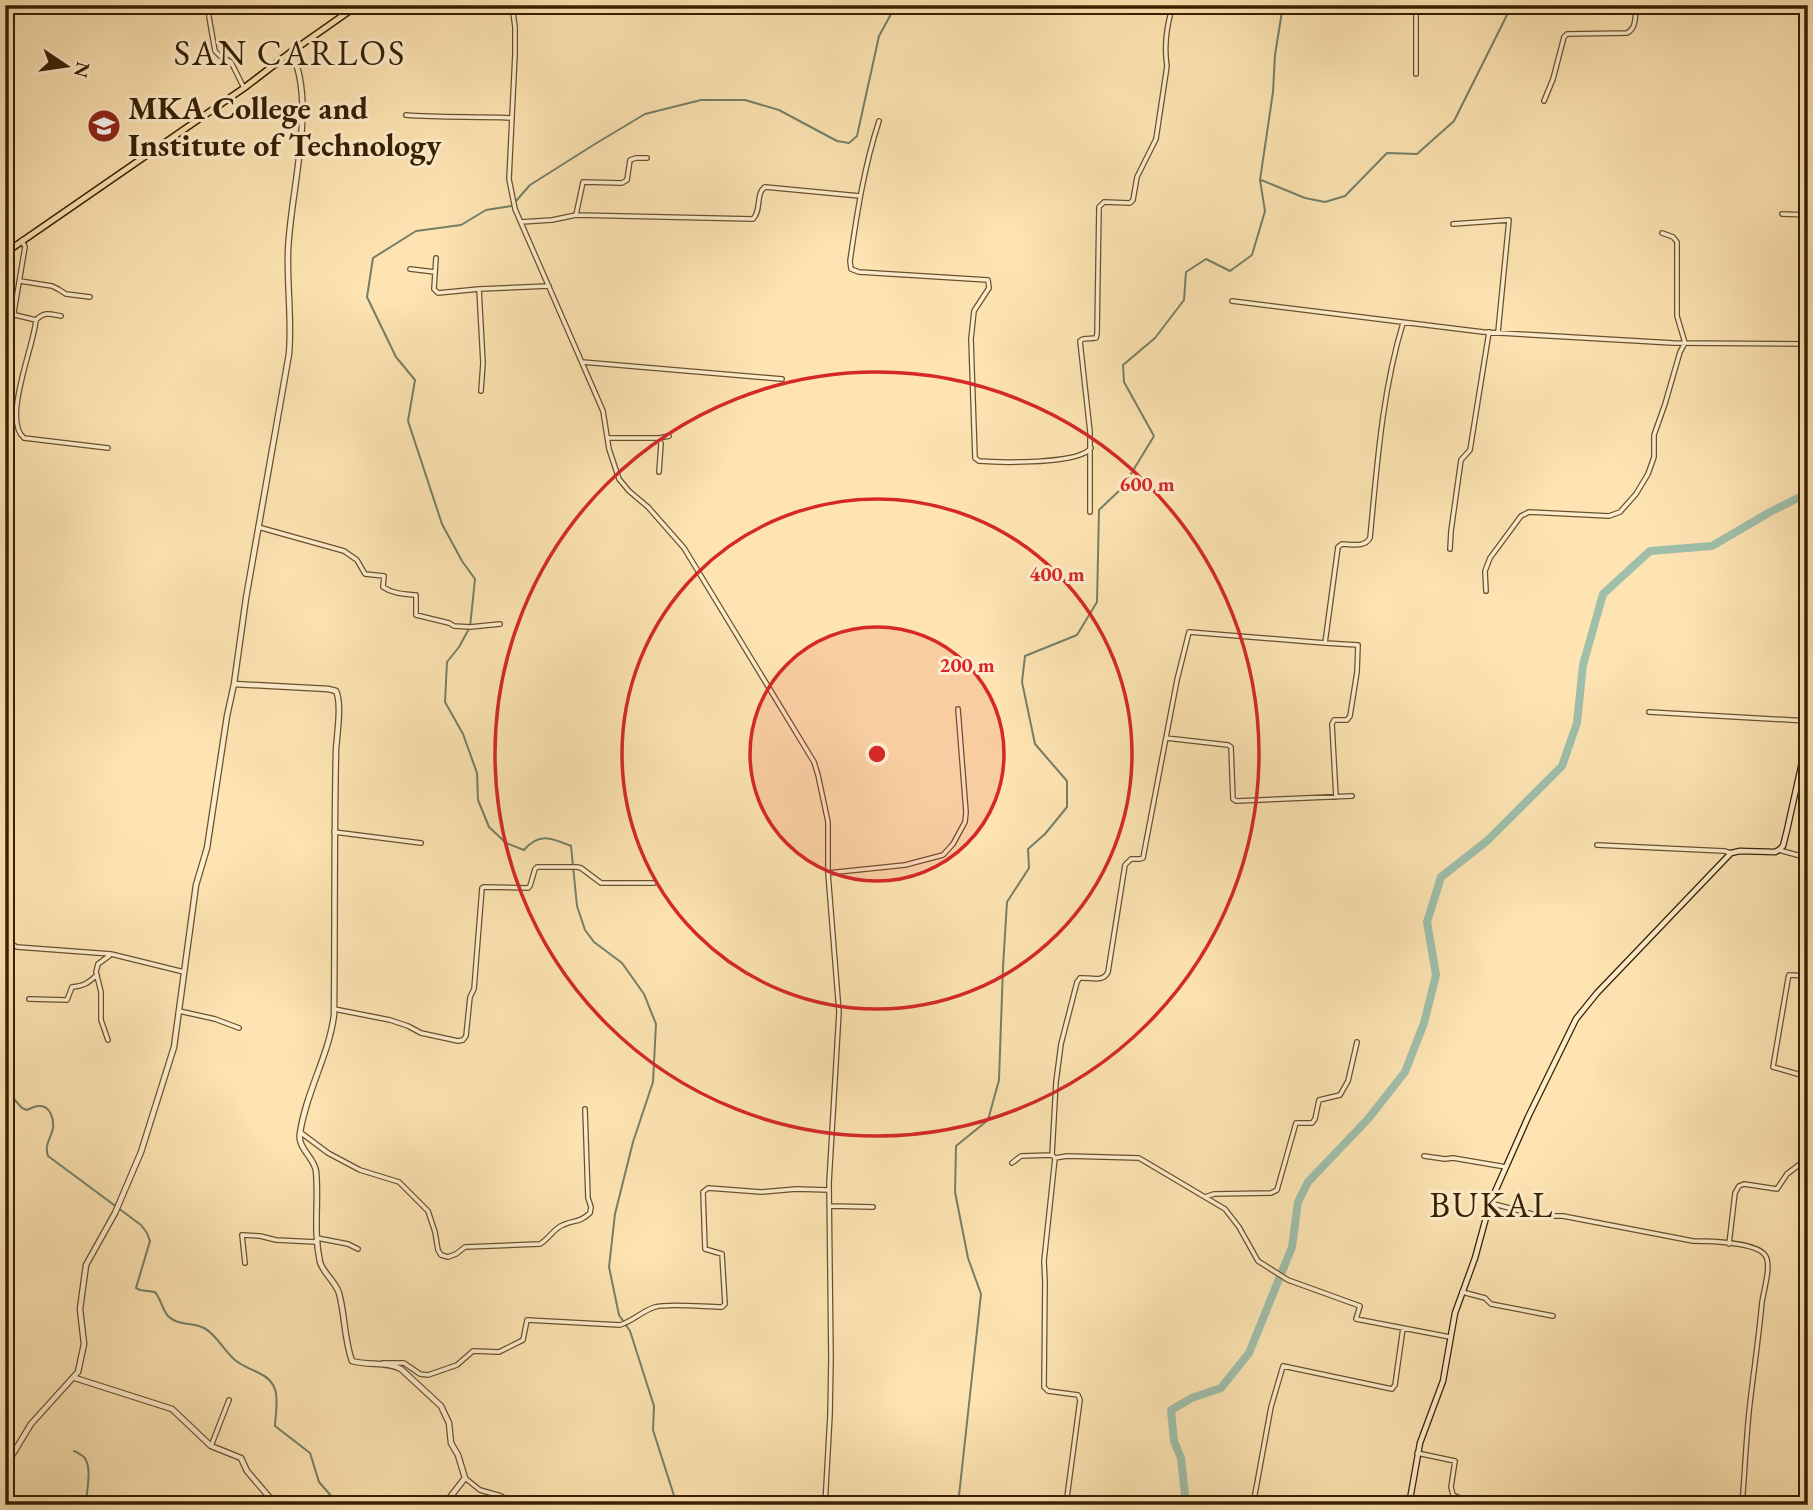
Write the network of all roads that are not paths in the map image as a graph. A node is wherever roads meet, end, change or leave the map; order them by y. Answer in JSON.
{"nodes":[{"id":1,"x":209,"y":5,"type":"edge"},
{"id":2,"x":358,"y":5,"type":"edge"},
{"id":3,"x":512,"y":5,"type":"edge"},
{"id":4,"x":1173,"y":5,"type":"edge"},
{"id":5,"x":1416,"y":5,"type":"edge"},
{"id":6,"x":1636,"y":5,"type":"edge"},
{"id":7,"x":292,"y":52,"type":"junction"},
{"id":8,"x":1416,"y":74,"type":"dead end"},
{"id":9,"x":244,"y":88,"type":"junction"},
{"id":10,"x":1544,"y":102,"type":"dead end"},
{"id":11,"x":406,"y":115,"type":"dead end"},
{"id":12,"x":512,"y":118,"type":"junction"},
{"id":13,"x":879,"y":121,"type":"dead end"},
{"id":14,"x":647,"y":159,"type":"dead end"},
{"id":15,"x":860,"y":197,"type":"junction"},
{"id":16,"x":1782,"y":214,"type":"dead end"},
{"id":17,"x":576,"y":215,"type":"junction"},
{"id":18,"x":1808,"y":215,"type":"edge"},
{"id":19,"x":521,"y":222,"type":"junction"},
{"id":20,"x":1453,"y":223,"type":"dead end"},
{"id":21,"x":1662,"y":233,"type":"dead end"},
{"id":22,"x":22,"y":240,"type":"junction"},
{"id":23,"x":5,"y":253,"type":"edge"},
{"id":24,"x":436,"y":258,"type":"dead end"},
{"id":25,"x":410,"y":269,"type":"dead end"},
{"id":26,"x":435,"y":272,"type":"junction"},
{"id":27,"x":20,"y":281,"type":"junction"},
{"id":28,"x":549,"y":286,"type":"junction"},
{"id":29,"x":479,"y":289,"type":"junction"},
{"id":30,"x":90,"y":297,"type":"dead end"},
{"id":31,"x":1232,"y":301,"type":"dead end"},
{"id":32,"x":61,"y":316,"type":"dead end"},
{"id":33,"x":36,"y":320,"type":"junction"},
{"id":34,"x":1403,"y":323,"type":"junction"},
{"id":35,"x":1489,"y":332,"type":"junction"},
{"id":36,"x":1498,"y":332,"type":"junction"},
{"id":37,"x":1685,"y":343,"type":"junction"},
{"id":38,"x":1808,"y":344,"type":"edge"},
{"id":39,"x":582,"y":362,"type":"junction"},
{"id":40,"x":782,"y":379,"type":"dead end"},
{"id":41,"x":481,"y":391,"type":"dead end"},
{"id":42,"x":669,"y":436,"type":"dead end"},
{"id":43,"x":608,"y":438,"type":"junction"},
{"id":44,"x":659,"y":438,"type":"junction"},
{"id":45,"x":1091,"y":447,"type":"junction"},
{"id":46,"x":107,"y":448,"type":"dead end"},
{"id":47,"x":659,"y":472,"type":"dead end"},
{"id":48,"x":1090,"y":512,"type":"dead end"},
{"id":49,"x":258,"y":527,"type":"junction"},
{"id":50,"x":1450,"y":549,"type":"dead end"},
{"id":51,"x":1486,"y":591,"type":"dead end"},
{"id":52,"x":500,"y":624,"type":"dead end"},
{"id":53,"x":1325,"y":643,"type":"junction"},
{"id":54,"x":234,"y":684,"type":"junction"},
{"id":55,"x":958,"y":709,"type":"dead end"},
{"id":56,"x":1649,"y":712,"type":"dead end"},
{"id":57,"x":1808,"y":723,"type":"edge"},
{"id":58,"x":1166,"y":738,"type":"junction"},
{"id":59,"x":1352,"y":796,"type":"dead end"},
{"id":60,"x":1336,"y":797,"type":"junction"},
{"id":61,"x":334,"y":832,"type":"junction"},
{"id":62,"x":421,"y":843,"type":"dead end"},
{"id":63,"x":1597,"y":845,"type":"dead end"},
{"id":64,"x":1779,"y":850,"type":"junction"},
{"id":65,"x":1731,"y":853,"type":"junction"},
{"id":66,"x":1808,"y":858,"type":"edge"},
{"id":67,"x":828,"y":873,"type":"junction"},
{"id":68,"x":654,"y":883,"type":"dead end"},
{"id":69,"x":5,"y":941,"type":"edge"},
{"id":70,"x":111,"y":954,"type":"junction"},
{"id":71,"x":184,"y":972,"type":"junction"},
{"id":72,"x":97,"y":975,"type":"junction"},
{"id":73,"x":1808,"y":976,"type":"edge"},
{"id":74,"x":29,"y":999,"type":"dead end"},
{"id":75,"x":334,"y":1009,"type":"junction"},
{"id":76,"x":179,"y":1011,"type":"junction"},
{"id":77,"x":239,"y":1028,"type":"dead end"},
{"id":78,"x":108,"y":1040,"type":"dead end"},
{"id":79,"x":1357,"y":1042,"type":"dead end"},
{"id":80,"x":1808,"y":1077,"type":"edge"},
{"id":81,"x":585,"y":1110,"type":"dead end"},
{"id":82,"x":300,"y":1132,"type":"junction"},
{"id":83,"x":1054,"y":1156,"type":"junction"},
{"id":84,"x":1424,"y":1156,"type":"dead end"},
{"id":85,"x":1804,"y":1161,"type":"dead end"},
{"id":86,"x":1012,"y":1163,"type":"dead end"},
{"id":87,"x":1506,"y":1167,"type":"junction"},
{"id":88,"x":829,"y":1189,"type":"junction"},
{"id":89,"x":1205,"y":1197,"type":"junction"},
{"id":90,"x":1490,"y":1203,"type":"junction"},
{"id":91,"x":830,"y":1206,"type":"junction"},
{"id":92,"x":873,"y":1207,"type":"dead end"},
{"id":93,"x":317,"y":1240,"type":"junction"},
{"id":94,"x":1729,"y":1244,"type":"junction"},
{"id":95,"x":358,"y":1249,"type":"dead end"},
{"id":96,"x":245,"y":1263,"type":"dead end"},
{"id":97,"x":1462,"y":1292,"type":"junction"},
{"id":98,"x":1553,"y":1316,"type":"dead end"},
{"id":99,"x":1404,"y":1328,"type":"junction"},
{"id":100,"x":1450,"y":1337,"type":"junction"},
{"id":101,"x":378,"y":1363,"type":"junction"},
{"id":102,"x":74,"y":1377,"type":"junction"},
{"id":103,"x":229,"y":1400,"type":"dead end"},
{"id":104,"x":211,"y":1446,"type":"junction"},
{"id":105,"x":1417,"y":1453,"type":"junction"},
{"id":106,"x":5,"y":1475,"type":"edge"},
{"id":107,"x":465,"y":1478,"type":"junction"},
{"id":108,"x":276,"y":1505,"type":"edge"},
{"id":109,"x":444,"y":1505,"type":"edge"},
{"id":110,"x":516,"y":1505,"type":"edge"},
{"id":111,"x":825,"y":1505,"type":"edge"},
{"id":112,"x":1066,"y":1505,"type":"edge"},
{"id":113,"x":1253,"y":1505,"type":"edge"},
{"id":114,"x":1409,"y":1505,"type":"edge"},
{"id":115,"x":1494,"y":1505,"type":"edge"},
{"id":116,"x":1742,"y":1505,"type":"edge"}],
"edges":[{"from":1,"to":9,"type":"street"},
{"from":2,"to":7,"type":"main road"},
{"from":3,"to":12,"type":"street"},
{"from":4,"to":45,"type":"street"},
{"from":5,"to":8,"type":"street"},
{"from":6,"to":10,"type":"street"},
{"from":7,"to":9,"type":"main road"},
{"from":7,"to":49,"type":"street"},
{"from":9,"to":22,"type":"main road"},
{"from":11,"to":12,"type":"street"},
{"from":12,"to":19,"type":"street"},
{"from":13,"to":15,"type":"street"},
{"from":14,"to":17,"type":"street"},
{"from":15,"to":17,"type":"street"},
{"from":15,"to":45,"type":"street"},
{"from":16,"to":18,"type":"street"},
{"from":17,"to":19,"type":"street"},
{"from":19,"to":28,"type":"street"},
{"from":20,"to":36,"type":"street"},
{"from":21,"to":37,"type":"street"},
{"from":22,"to":23,"type":"main road"},
{"from":22,"to":27,"type":"street"},
{"from":24,"to":26,"type":"street"},
{"from":25,"to":26,"type":"street"},
{"from":26,"to":29,"type":"street"},
{"from":27,"to":30,"type":"street"},
{"from":27,"to":33,"type":"street"},
{"from":28,"to":29,"type":"street"},
{"from":28,"to":39,"type":"street"},
{"from":29,"to":41,"type":"street"},
{"from":31,"to":34,"type":"street"},
{"from":32,"to":33,"type":"street"},
{"from":33,"to":46,"type":"street"},
{"from":34,"to":35,"type":"street"},
{"from":34,"to":53,"type":"street"},
{"from":35,"to":36,"type":"street"},
{"from":35,"to":50,"type":"street"},
{"from":36,"to":37,"type":"street"},
{"from":37,"to":38,"type":"street"},
{"from":37,"to":51,"type":"street"},
{"from":39,"to":40,"type":"street"},
{"from":39,"to":43,"type":"street"},
{"from":42,"to":44,"type":"street"},
{"from":43,"to":44,"type":"street"},
{"from":43,"to":67,"type":"street"},
{"from":44,"to":47,"type":"street"},
{"from":45,"to":48,"type":"street"},
{"from":49,"to":52,"type":"street"},
{"from":49,"to":54,"type":"street"},
{"from":53,"to":58,"type":"street"},
{"from":53,"to":60,"type":"street"},
{"from":54,"to":61,"type":"street"},
{"from":54,"to":71,"type":"street"},
{"from":55,"to":67,"type":"street"},
{"from":56,"to":57,"type":"street"},
{"from":57,"to":64,"type":"street"},
{"from":58,"to":60,"type":"street"},
{"from":58,"to":83,"type":"street"},
{"from":59,"to":60,"type":"street"},
{"from":61,"to":62,"type":"street"},
{"from":61,"to":75,"type":"street"},
{"from":63,"to":65,"type":"street"},
{"from":64,"to":65,"type":"street"},
{"from":64,"to":66,"type":"street"},
{"from":65,"to":87,"type":"street"},
{"from":67,"to":88,"type":"street"},
{"from":68,"to":75,"type":"street"},
{"from":69,"to":70,"type":"street"},
{"from":70,"to":71,"type":"street"},
{"from":70,"to":72,"type":"street"},
{"from":71,"to":76,"type":"street"},
{"from":72,"to":74,"type":"street"},
{"from":72,"to":78,"type":"street"},
{"from":73,"to":80,"type":"street"},
{"from":75,"to":82,"type":"street"},
{"from":76,"to":77,"type":"street"},
{"from":76,"to":102,"type":"street"},
{"from":79,"to":89,"type":"street"},
{"from":81,"to":82,"type":"street"},
{"from":82,"to":93,"type":"street"},
{"from":83,"to":86,"type":"street"},
{"from":83,"to":89,"type":"street"},
{"from":83,"to":112,"type":"street"},
{"from":84,"to":87,"type":"street"},
{"from":85,"to":94,"type":"street"},
{"from":87,"to":90,"type":"street"},
{"from":88,"to":91,"type":"street"},
{"from":88,"to":101,"type":"street"},
{"from":89,"to":99,"type":"street"},
{"from":90,"to":94,"type":"street"},
{"from":90,"to":97,"type":"street"},
{"from":91,"to":92,"type":"street"},
{"from":91,"to":111,"type":"street"},
{"from":93,"to":95,"type":"street"},
{"from":93,"to":96,"type":"street"},
{"from":93,"to":101,"type":"street"},
{"from":94,"to":116,"type":"street"},
{"from":97,"to":98,"type":"street"},
{"from":97,"to":100,"type":"street"},
{"from":99,"to":100,"type":"street"},
{"from":99,"to":113,"type":"street"},
{"from":100,"to":105,"type":"street"},
{"from":101,"to":107,"type":"street"},
{"from":102,"to":104,"type":"street"},
{"from":102,"to":106,"type":"street"},
{"from":103,"to":104,"type":"street"},
{"from":104,"to":108,"type":"street"},
{"from":105,"to":114,"type":"street"},
{"from":105,"to":115,"type":"street"},
{"from":107,"to":109,"type":"street"},
{"from":107,"to":110,"type":"street"}]}
